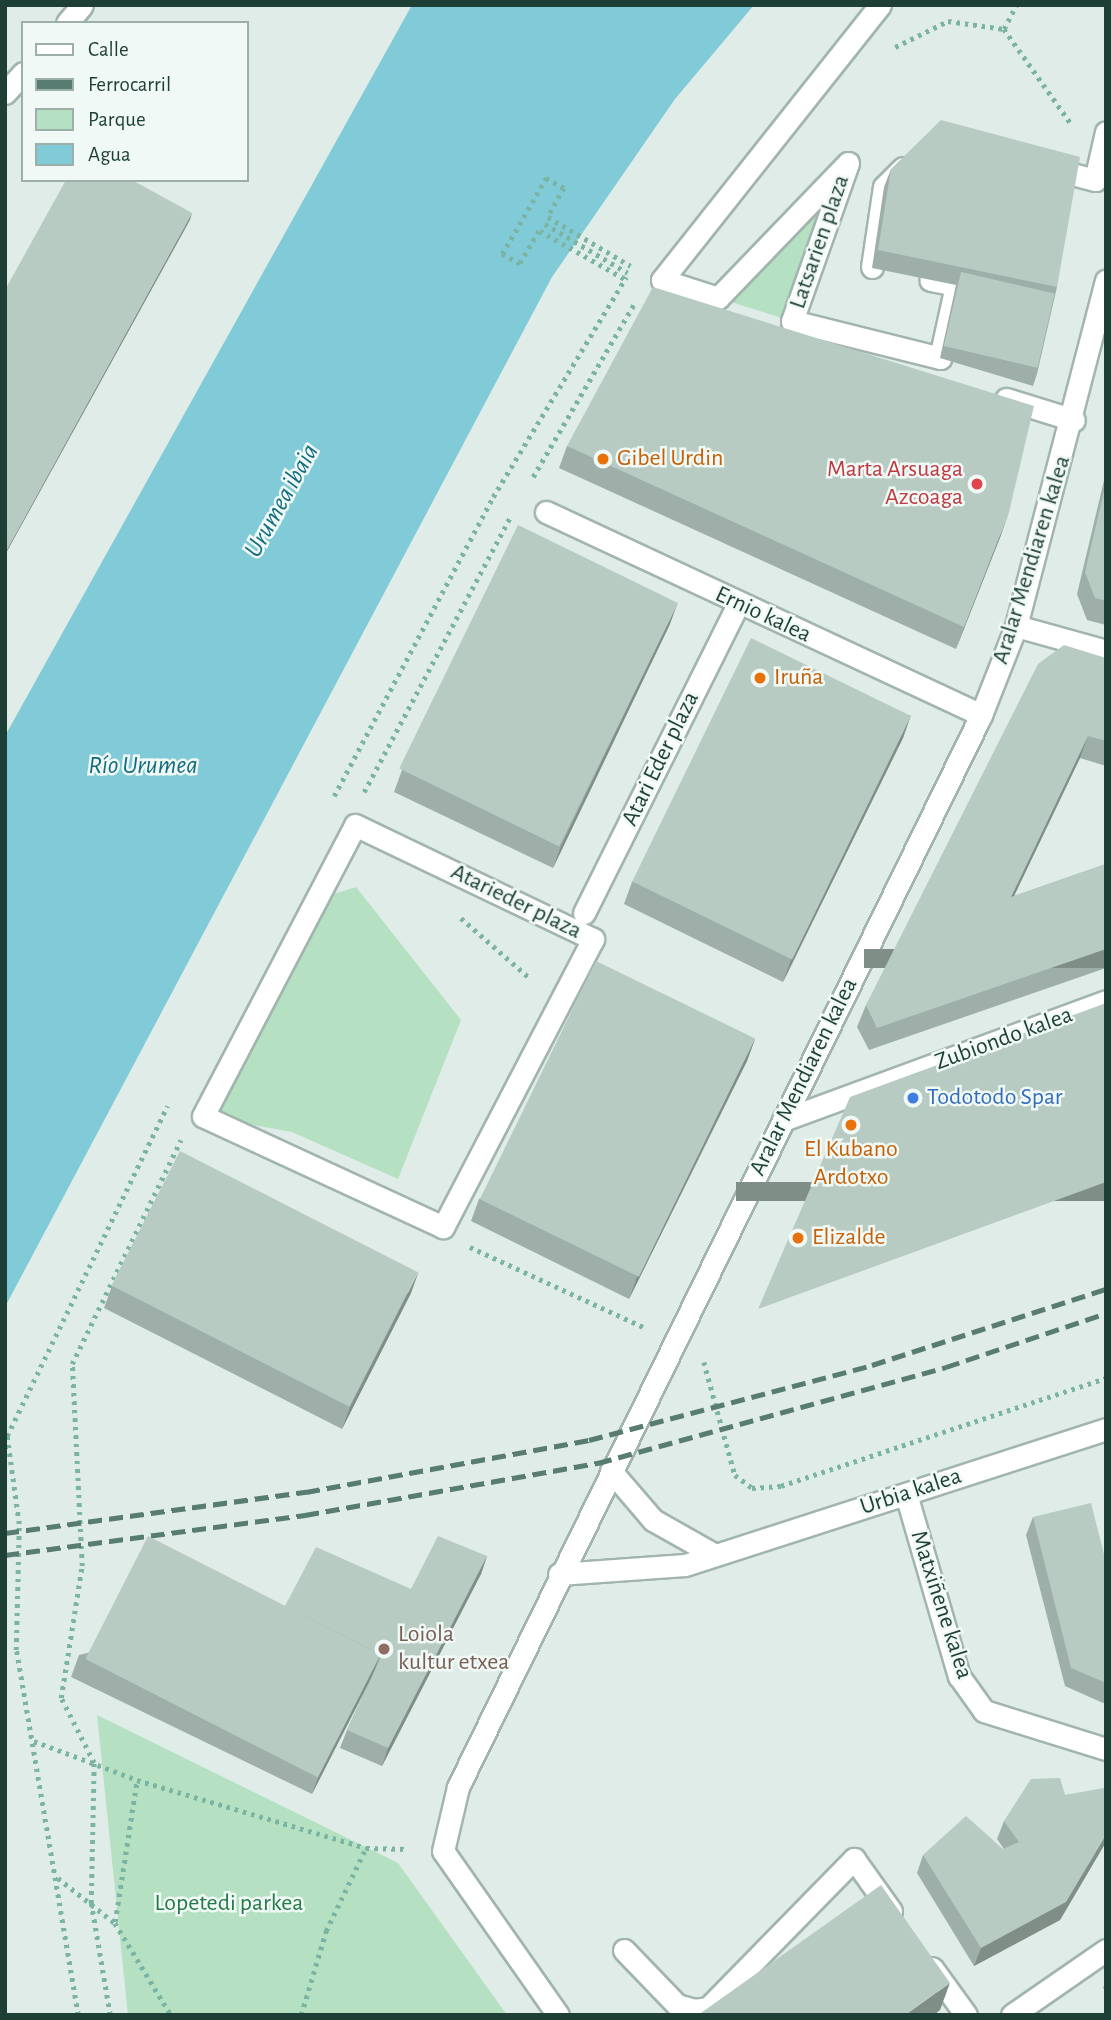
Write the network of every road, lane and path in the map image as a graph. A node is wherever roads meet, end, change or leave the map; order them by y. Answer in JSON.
{"nodes":[{"id":1,"x":82,"y":5,"type":"edge"},
{"id":2,"x":880,"y":5,"type":"edge"},
{"id":3,"x":1016,"y":5,"type":"edge"},
{"id":4,"x":69,"y":21,"type":"edge"},
{"id":5,"x":1004,"y":29,"type":"junction"},
{"id":6,"x":886,"y":51,"type":"dead end"},
{"id":7,"x":21,"y":75,"type":"edge"},
{"id":8,"x":5,"y":93,"type":"edge"},
{"id":9,"x":1106,"y":132,"type":"edge"},
{"id":10,"x":918,"y":154,"type":"edge"},
{"id":11,"x":1023,"y":161,"type":"edge"},
{"id":12,"x":1099,"y":163,"type":"junction"},
{"id":13,"x":545,"y":225,"type":"dead end"},
{"id":14,"x":633,"y":267,"type":"dead end"},
{"id":15,"x":629,"y":273,"type":"dead end"},
{"id":16,"x":624,"y":279,"type":"dead end"},
{"id":17,"x":1106,"y":281,"type":"edge"},
{"id":18,"x":644,"y":286,"type":"dead end"},
{"id":19,"x":710,"y":311,"type":"edge"},
{"id":20,"x":736,"y":318,"type":"edge"},
{"id":21,"x":775,"y":330,"type":"edge"},
{"id":22,"x":944,"y":381,"type":"edge"},
{"id":23,"x":983,"y":393,"type":"edge"},
{"id":24,"x":1074,"y":420,"type":"junction"},
{"id":25,"x":528,"y":485,"type":"dead end"},
{"id":26,"x":515,"y":508,"type":"dead end"},
{"id":27,"x":546,"y":512,"type":"dead end"},
{"id":28,"x":738,"y":604,"type":"junction"},
{"id":29,"x":1016,"y":626,"type":"junction"},
{"id":30,"x":1106,"y":651,"type":"edge"},
{"id":31,"x":981,"y":715,"type":"junction"},
{"id":32,"x":355,"y":825,"type":"junction"},
{"id":33,"x":449,"y":907,"type":"dead end"},
{"id":34,"x":584,"y":914,"type":"dead end"},
{"id":35,"x":535,"y":988,"type":"dead end"},
{"id":36,"x":1106,"y":1001,"type":"edge"},
{"id":37,"x":783,"y":1120,"type":"junction"},
{"id":38,"x":188,"y":1126,"type":"dead end"},
{"id":39,"x":443,"y":1227,"type":"junction"},
{"id":40,"x":675,"y":1341,"type":"junction"},
{"id":41,"x":1106,"y":1378,"type":"edge"},
{"id":42,"x":1106,"y":1429,"type":"edge"},
{"id":43,"x":611,"y":1471,"type":"junction"},
{"id":44,"x":906,"y":1494,"type":"junction"},
{"id":45,"x":715,"y":1555,"type":"junction"},
{"id":46,"x":559,"y":1574,"type":"junction"},
{"id":47,"x":33,"y":1741,"type":"dead end"},
{"id":48,"x":1106,"y":1748,"type":"edge"},
{"id":49,"x":94,"y":1763,"type":"junction"},
{"id":50,"x":137,"y":1780,"type":"junction"},
{"id":51,"x":366,"y":1848,"type":"junction"},
{"id":52,"x":443,"y":1851,"type":"junction"},
{"id":53,"x":58,"y":1878,"type":"dead end"},
{"id":54,"x":91,"y":1903,"type":"junction"},
{"id":55,"x":115,"y":1923,"type":"junction"},
{"id":56,"x":902,"y":1926,"type":"edge"},
{"id":57,"x":918,"y":1948,"type":"edge"},
{"id":58,"x":624,"y":1950,"type":"dead end"},
{"id":59,"x":1106,"y":1950,"type":"edge"},
{"id":60,"x":110,"y":2015,"type":"edge"},
{"id":61,"x":171,"y":2015,"type":"edge"},
{"id":62,"x":301,"y":2015,"type":"edge"},
{"id":63,"x":558,"y":2015,"type":"edge"},
{"id":64,"x":966,"y":2015,"type":"edge"},
{"id":65,"x":1013,"y":2015,"type":"edge"}],
"edges":[{"from":1,"to":4,"type":"street"},
{"from":2,"to":10,"type":"street","name":"Latsarien plaza"},
{"from":3,"to":5,"type":"path"},
{"from":5,"to":6,"type":"path"},
{"from":5,"to":12,"type":"path"},
{"from":7,"to":8,"type":"street"},
{"from":9,"to":12,"type":"street"},
{"from":11,"to":12,"type":"street"},
{"from":13,"to":15,"type":"path"},
{"from":14,"to":16,"type":"path"},
{"from":17,"to":24,"type":"street","name":"Aralar Mendiaren kalea"},
{"from":18,"to":25,"type":"path"},
{"from":19,"to":20,"type":"street"},
{"from":21,"to":22,"type":"street"},
{"from":23,"to":24,"type":"street"},
{"from":24,"to":29,"type":"street","name":"Aralar Mendiaren kalea"},
{"from":26,"to":32,"type":"path"},
{"from":27,"to":28,"type":"street","name":"Ernio kalea"},
{"from":28,"to":31,"type":"street","name":"Ernio kalea"},
{"from":28,"to":34,"type":"street","name":"Atari Eder plaza"},
{"from":29,"to":30,"type":"street"},
{"from":29,"to":31,"type":"street","name":"Aralar Mendiaren kalea"},
{"from":31,"to":37,"type":"street","name":"Aralar Mendiaren kalea"},
{"from":32,"to":39,"type":"street","name":"Atarieder plaza"},
{"from":32,"to":39,"type":"street"},
{"from":33,"to":35,"type":"path"},
{"from":36,"to":37,"type":"street","name":"Zubiondo kalea"},
{"from":37,"to":40,"type":"street","name":"Aralar Mendiaren kalea"},
{"from":38,"to":49,"type":"path"},
{"from":39,"to":40,"type":"path"},
{"from":40,"to":41,"type":"path"},
{"from":40,"to":43,"type":"street","name":"Aralar Mendiaren kalea"},
{"from":42,"to":44,"type":"street","name":"Urbia kalea"},
{"from":43,"to":45,"type":"street"},
{"from":43,"to":46,"type":"street","name":"Aralar Mendiaren kalea"},
{"from":44,"to":45,"type":"street","name":"Urbia kalea"},
{"from":44,"to":48,"type":"street","name":"Matxiñene kalea"},
{"from":45,"to":46,"type":"street","name":"Urbia kalea"},
{"from":46,"to":52,"type":"street","name":"Aralar Mendiaren kalea"},
{"from":47,"to":49,"type":"path"},
{"from":49,"to":50,"type":"path"},
{"from":49,"to":54,"type":"path"},
{"from":50,"to":51,"type":"path"},
{"from":50,"to":55,"type":"path"},
{"from":51,"to":52,"type":"path"},
{"from":51,"to":62,"type":"path"},
{"from":52,"to":63,"type":"street"},
{"from":53,"to":54,"type":"path"},
{"from":54,"to":55,"type":"path"},
{"from":54,"to":60,"type":"path"},
{"from":55,"to":61,"type":"path"},
{"from":56,"to":58,"type":"street"},
{"from":57,"to":64,"type":"street"},
{"from":59,"to":65,"type":"street"}]}
